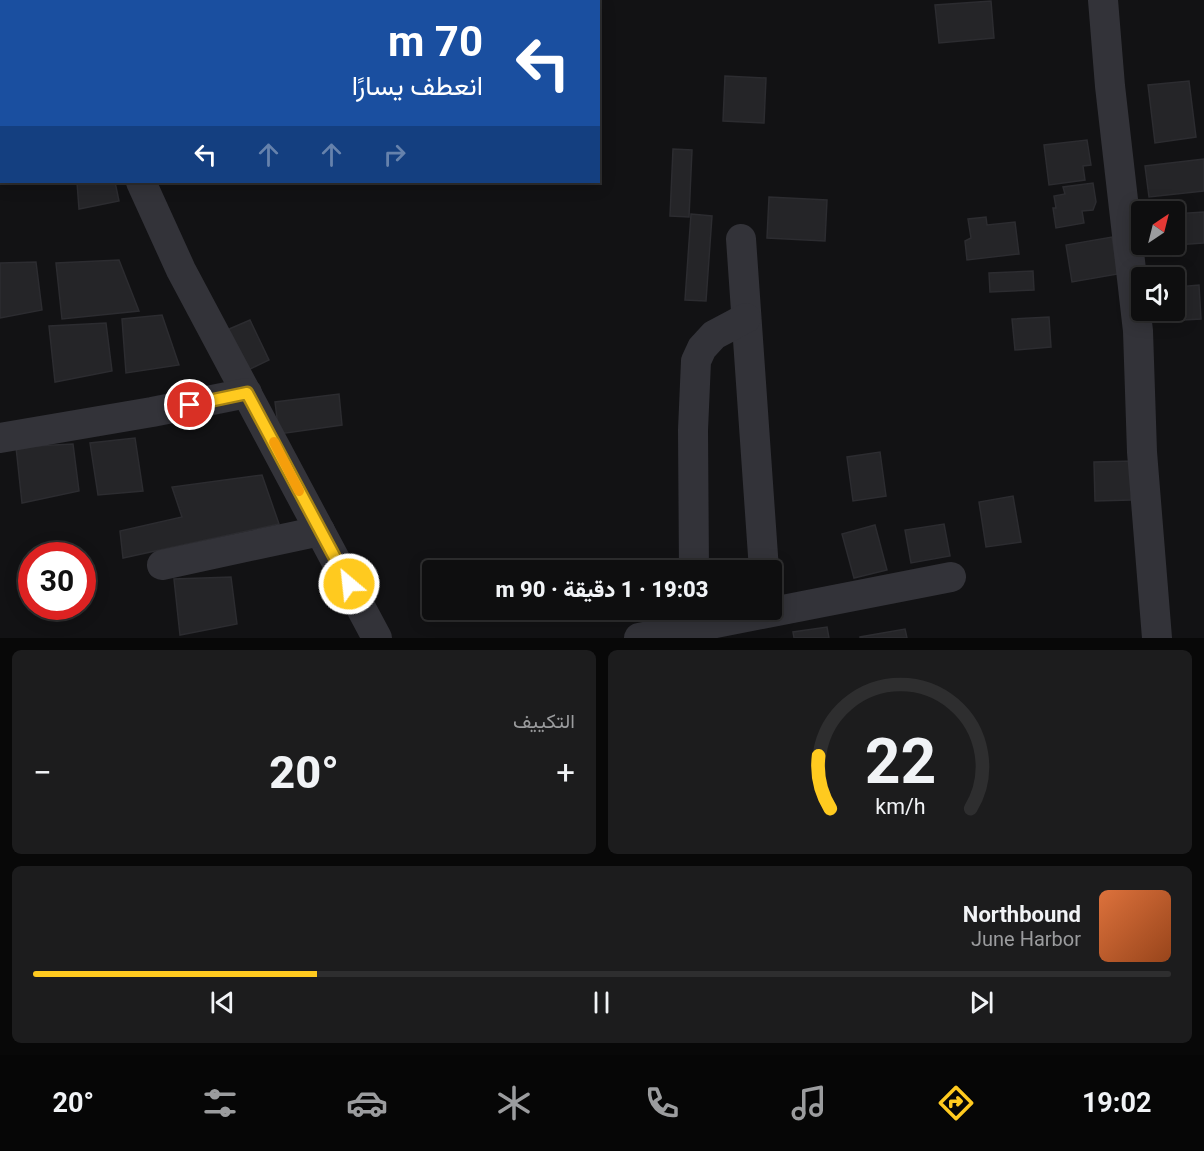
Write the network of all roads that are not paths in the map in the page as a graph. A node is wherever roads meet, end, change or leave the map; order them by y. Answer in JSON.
{"nodes":[{"id":1,"x":1103,"y":0,"type":"edge"},
{"id":2,"x":141,"y":183,"type":"edge"},
{"id":3,"x":741,"y":239,"type":"dead end"},
{"id":4,"x":746,"y":318,"type":"junction"},
{"id":5,"x":247,"y":393,"type":"junction"},
{"id":6,"x":0,"y":438,"type":"edge"},
{"id":7,"x":320,"y":531,"type":"junction"},
{"id":8,"x":694,"y":560,"type":"edge"},
{"id":9,"x":763,"y":560,"type":"edge"},
{"id":10,"x":162,"y":565,"type":"dead end"},
{"id":11,"x":951,"y":577,"type":"dead end"},
{"id":12,"x":782,"y":608,"type":"edge"},
{"id":13,"x":689,"y":620,"type":"edge"},
{"id":14,"x":377,"y":638,"type":"edge"},
{"id":15,"x":639,"y":638,"type":"edge"},
{"id":16,"x":1157,"y":638,"type":"edge"}],
"edges":[{"from":1,"to":16,"type":"street"},
{"from":2,"to":5,"type":"street"},
{"from":3,"to":4,"type":"street"},
{"from":4,"to":8,"type":"street"},
{"from":4,"to":9,"type":"street"},
{"from":5,"to":6,"type":"street"},
{"from":5,"to":7,"type":"street"},
{"from":7,"to":10,"type":"street"},
{"from":7,"to":14,"type":"street"},
{"from":11,"to":12,"type":"street"},
{"from":13,"to":15,"type":"street"}]}
